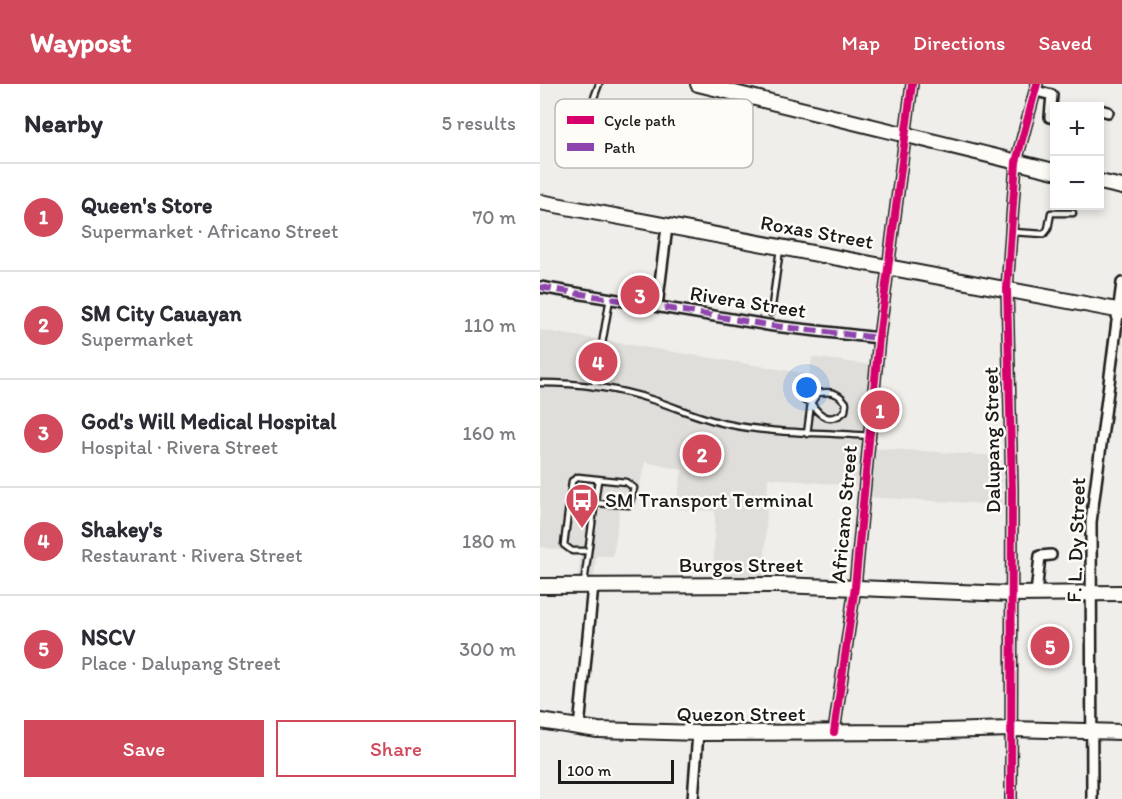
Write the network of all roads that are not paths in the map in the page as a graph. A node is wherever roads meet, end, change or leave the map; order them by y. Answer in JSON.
{"nodes":[{"id":1,"x":599,"y":84,"type":"edge"},
{"id":2,"x":912,"y":84,"type":"edge"},
{"id":3,"x":706,"y":85,"type":"edge"},
{"id":4,"x":1037,"y":87,"type":"edge"},
{"id":5,"x":593,"y":99,"type":"edge"},
{"id":6,"x":1051,"y":102,"type":"edge"},
{"id":7,"x":906,"y":133,"type":"junction"},
{"id":8,"x":1017,"y":162,"type":"junction"},
{"id":9,"x":1050,"y":170,"type":"edge"},
{"id":10,"x":1104,"y":183,"type":"edge"},
{"id":11,"x":1122,"y":187,"type":"edge"},
{"id":12,"x":540,"y":202,"type":"edge"},
{"id":13,"x":1073,"y":213,"type":"dead end"},
{"id":14,"x":667,"y":227,"type":"junction"},
{"id":15,"x":1012,"y":232,"type":"junction"},
{"id":16,"x":780,"y":246,"type":"junction"},
{"id":17,"x":888,"y":266,"type":"junction"},
{"id":18,"x":1122,"y":283,"type":"edge"},
{"id":19,"x":540,"y":287,"type":"edge"},
{"id":20,"x":1007,"y":289,"type":"junction"},
{"id":21,"x":610,"y":298,"type":"junction"},
{"id":22,"x":657,"y":306,"type":"junction"},
{"id":23,"x":1120,"y":310,"type":"edge"},
{"id":24,"x":771,"y":313,"type":"dead end"},
{"id":25,"x":879,"y":338,"type":"junction"},
{"id":26,"x":601,"y":350,"type":"dead end"},
{"id":27,"x":599,"y":360,"type":"dead end"},
{"id":28,"x":540,"y":383,"type":"edge"},
{"id":29,"x":594,"y":387,"type":"junction"},
{"id":30,"x":805,"y":401,"type":"dead end"},
{"id":31,"x":812,"y":403,"type":"junction"},
{"id":32,"x":807,"y":434,"type":"junction"},
{"id":33,"x":869,"y":436,"type":"junction"},
{"id":34,"x":598,"y":480,"type":"junction"},
{"id":35,"x":593,"y":503,"type":"junction"},
{"id":36,"x":588,"y":551,"type":"junction"},
{"id":37,"x":1051,"y":555,"type":"dead end"},
{"id":38,"x":540,"y":586,"type":"edge"},
{"id":39,"x":588,"y":586,"type":"junction"},
{"id":40,"x":855,"y":587,"type":"junction"},
{"id":41,"x":1092,"y":593,"type":"junction"},
{"id":42,"x":1122,"y":593,"type":"edge"},
{"id":43,"x":1011,"y":594,"type":"junction"},
{"id":44,"x":1036,"y":594,"type":"junction"},
{"id":45,"x":540,"y":721,"type":"edge"},
{"id":46,"x":579,"y":728,"type":"junction"},
{"id":47,"x":1011,"y":729,"type":"junction"},
{"id":48,"x":1091,"y":730,"type":"junction"},
{"id":49,"x":834,"y":732,"type":"junction"},
{"id":50,"x":1122,"y":732,"type":"edge"},
{"id":51,"x":698,"y":733,"type":"junction"},
{"id":52,"x":693,"y":799,"type":"edge"},
{"id":53,"x":1011,"y":799,"type":"edge"},
{"id":54,"x":1092,"y":799,"type":"edge"}],
"edges":[{"from":1,"to":5,"type":"lane"},
{"from":2,"to":7,"type":"street","name":"Africano Street"},
{"from":3,"to":7,"type":"street"},
{"from":4,"to":6,"type":"street"},
{"from":4,"to":8,"type":"street","name":"Dalupang Street"},
{"from":7,"to":8,"type":"street"},
{"from":7,"to":17,"type":"street","name":"Africano Street"},
{"from":8,"to":9,"type":"street"},
{"from":8,"to":15,"type":"street","name":"Dalupang Street"},
{"from":10,"to":11,"type":"street"},
{"from":12,"to":14,"type":"street","name":"Roxas Street"},
{"from":13,"to":15,"type":"lane"},
{"from":14,"to":16,"type":"street","name":"Roxas Street"},
{"from":14,"to":22,"type":"street"},
{"from":15,"to":20,"type":"street","name":"Dalupang Street"},
{"from":16,"to":17,"type":"street","name":"Roxas Street"},
{"from":16,"to":24,"type":"lane"},
{"from":17,"to":20,"type":"street","name":"Roxas Street"},
{"from":17,"to":25,"type":"street","name":"Africano Street"},
{"from":18,"to":23,"type":"street","name":"F. L. Dy Street"},
{"from":19,"to":21,"type":"street","name":"Rivera Street"},
{"from":20,"to":23,"type":"street","name":"Roxas Street"},
{"from":20,"to":43,"type":"street","name":"Dalupang Street"},
{"from":21,"to":22,"type":"street","name":"Rivera Street"},
{"from":21,"to":26,"type":"lane"},
{"from":22,"to":25,"type":"street","name":"Rivera Street"},
{"from":23,"to":41,"type":"street","name":"F. L. Dy Street"},
{"from":25,"to":33,"type":"street","name":"Africano Street"},
{"from":27,"to":29,"type":"lane"},
{"from":28,"to":29,"type":"lane"},
{"from":29,"to":32,"type":"lane"},
{"from":30,"to":31,"type":"lane"},
{"from":31,"to":31,"type":"lane"},
{"from":31,"to":32,"type":"lane"},
{"from":32,"to":33,"type":"lane"},
{"from":33,"to":40,"type":"street","name":"Africano Street"},
{"from":34,"to":35,"type":"lane"},
{"from":34,"to":35,"type":"lane"},
{"from":34,"to":36,"type":"lane"},
{"from":35,"to":36,"type":"lane"},
{"from":36,"to":39,"type":"lane"},
{"from":37,"to":44,"type":"street"},
{"from":38,"to":39,"type":"street","name":"Burgos Street"},
{"from":39,"to":40,"type":"street","name":"Burgos Street"},
{"from":39,"to":46,"type":"street"},
{"from":40,"to":43,"type":"street","name":"Burgos Street"},
{"from":40,"to":49,"type":"street","name":"Africano Street"},
{"from":41,"to":42,"type":"street","name":"Burgos Street"},
{"from":41,"to":44,"type":"street","name":"Burgos Street"},
{"from":41,"to":48,"type":"street","name":"F. L. Dy Street"},
{"from":43,"to":44,"type":"street","name":"Burgos Street"},
{"from":43,"to":47,"type":"street","name":"Dalupang Street"},
{"from":45,"to":46,"type":"street","name":"Quezon Street"},
{"from":46,"to":51,"type":"street","name":"Quezon Street"},
{"from":47,"to":48,"type":"street","name":"Quezon Street"},
{"from":47,"to":49,"type":"street","name":"Quezon Street"},
{"from":47,"to":53,"type":"street","name":"Dalupang Street"},
{"from":48,"to":50,"type":"street","name":"Quezon Street"},
{"from":48,"to":54,"type":"street","name":"F. L. Dy Street"},
{"from":49,"to":51,"type":"street","name":"Quezon Street"},
{"from":51,"to":52,"type":"street"}]}
